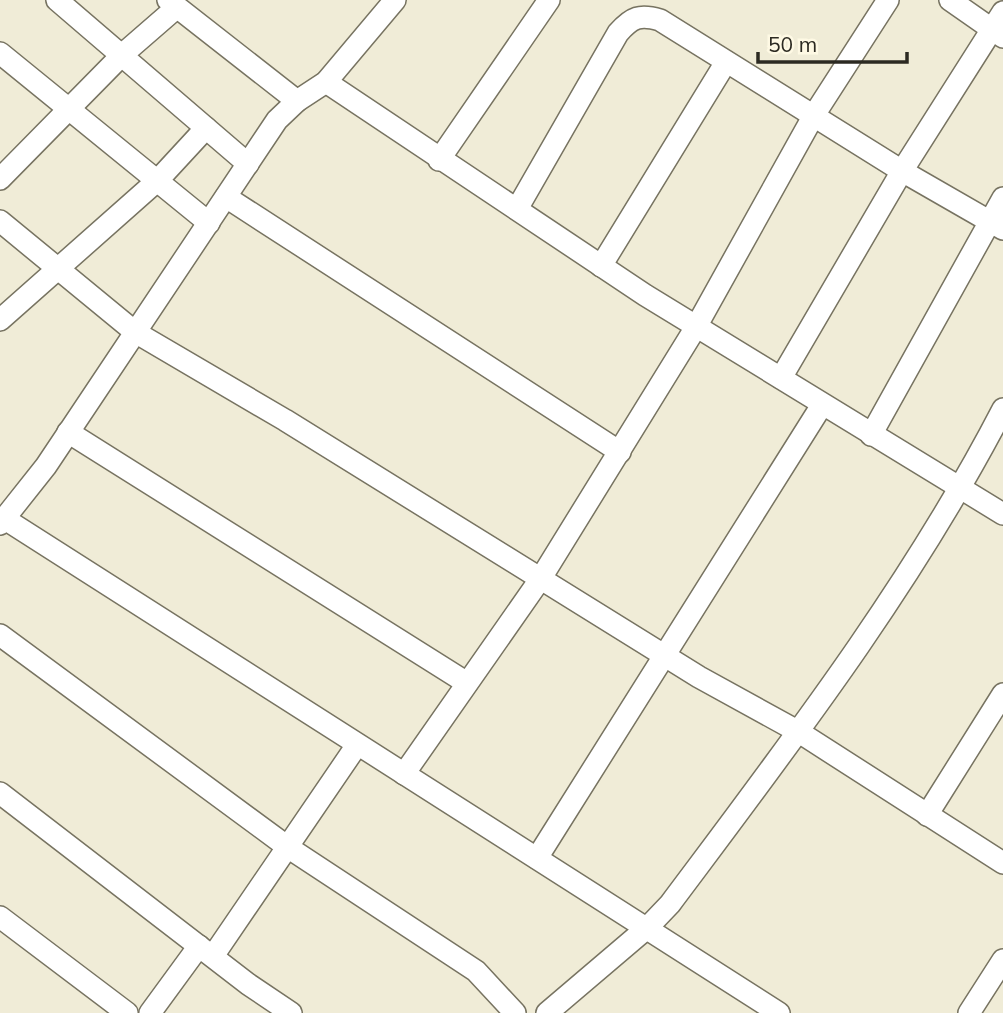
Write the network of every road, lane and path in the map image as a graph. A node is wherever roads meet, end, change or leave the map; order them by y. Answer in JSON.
{"nodes":[{"id":1,"x":57,"y":0,"type":"edge"},
{"id":2,"x":395,"y":0,"type":"edge"},
{"id":3,"x":549,"y":0,"type":"edge"},
{"id":4,"x":888,"y":0,"type":"edge"},
{"id":5,"x":950,"y":0,"type":"edge"},
{"id":6,"x":172,"y":4,"type":"edge"},
{"id":7,"x":1003,"y":12,"type":"edge"},
{"id":8,"x":997,"y":33,"type":"edge"},
{"id":9,"x":0,"y":53,"type":"edge"},
{"id":10,"x":123,"y":54,"type":"junction"},
{"id":11,"x":726,"y":62,"type":"junction"},
{"id":12,"x":326,"y":82,"type":"junction"},
{"id":13,"x":297,"y":101,"type":"junction"},
{"id":14,"x":70,"y":108,"type":"junction"},
{"id":15,"x":814,"y":115,"type":"junction"},
{"id":16,"x":206,"y":128,"type":"junction"},
{"id":17,"x":439,"y":160,"type":"junction"},
{"id":18,"x":248,"y":164,"type":"junction"},
{"id":19,"x":902,"y":171,"type":"junction"},
{"id":20,"x":0,"y":179,"type":"edge"},
{"id":21,"x":158,"y":180,"type":"junction"},
{"id":22,"x":226,"y":197,"type":"junction"},
{"id":23,"x":1003,"y":198,"type":"edge"},
{"id":24,"x":517,"y":209,"type":"junction"},
{"id":25,"x":0,"y":221,"type":"edge"},
{"id":26,"x":209,"y":223,"type":"junction"},
{"id":27,"x":996,"y":225,"type":"edge"},
{"id":28,"x":601,"y":266,"type":"junction"},
{"id":29,"x":57,"y":269,"type":"junction"},
{"id":30,"x":0,"y":320,"type":"edge"},
{"id":31,"x":696,"y":327,"type":"junction"},
{"id":32,"x":135,"y":332,"type":"junction"},
{"id":33,"x":781,"y":379,"type":"junction"},
{"id":34,"x":822,"y":405,"type":"junction"},
{"id":35,"x":1003,"y":409,"type":"edge"},
{"id":36,"x":68,"y":432,"type":"junction"},
{"id":37,"x":871,"y":435,"type":"junction"},
{"id":38,"x":620,"y":452,"type":"junction"},
{"id":39,"x":962,"y":489,"type":"junction"},
{"id":40,"x":1003,"y":514,"type":"edge"},
{"id":41,"x":2,"y":522,"type":"edge"},
{"id":42,"x":541,"y":578,"type":"junction"},
{"id":43,"x":0,"y":635,"type":"edge"},
{"id":44,"x":666,"y":656,"type":"junction"},
{"id":45,"x":467,"y":683,"type":"junction"},
{"id":46,"x":1003,"y":694,"type":"edge"},
{"id":47,"x":799,"y":732,"type":"junction"},
{"id":48,"x":357,"y":745,"type":"junction"},
{"id":49,"x":404,"y":774,"type":"junction"},
{"id":50,"x":0,"y":793,"type":"edge"},
{"id":51,"x":927,"y":815,"type":"junction"},
{"id":52,"x":289,"y":848,"type":"junction"},
{"id":53,"x":537,"y":858,"type":"junction"},
{"id":54,"x":1003,"y":863,"type":"edge"},
{"id":55,"x":0,"y":917,"type":"edge"},
{"id":56,"x":648,"y":927,"type":"junction"},
{"id":57,"x":206,"y":951,"type":"junction"},
{"id":58,"x":1003,"y":960,"type":"edge"},
{"id":59,"x":127,"y":1013,"type":"edge"},
{"id":60,"x":150,"y":1013,"type":"edge"},
{"id":61,"x":291,"y":1013,"type":"edge"},
{"id":62,"x":515,"y":1013,"type":"edge"},
{"id":63,"x":547,"y":1013,"type":"edge"},
{"id":64,"x":779,"y":1013,"type":"edge"},
{"id":65,"x":969,"y":1013,"type":"edge"}],
"edges":[{"from":1,"to":10,"type":"street"},
{"from":2,"to":12,"type":"street"},
{"from":3,"to":17,"type":"street"},
{"from":4,"to":15,"type":"street"},
{"from":5,"to":8,"type":"street"},
{"from":6,"to":10,"type":"street"},
{"from":6,"to":13,"type":"street"},
{"from":7,"to":8,"type":"street"},
{"from":8,"to":19,"type":"street"},
{"from":9,"to":14,"type":"street"},
{"from":10,"to":14,"type":"street"},
{"from":10,"to":16,"type":"street"},
{"from":11,"to":15,"type":"street"},
{"from":11,"to":24,"type":"street"},
{"from":11,"to":28,"type":"street"},
{"from":12,"to":13,"type":"street"},
{"from":12,"to":17,"type":"street"},
{"from":13,"to":18,"type":"street"},
{"from":14,"to":20,"type":"street"},
{"from":14,"to":21,"type":"street"},
{"from":15,"to":19,"type":"street"},
{"from":15,"to":31,"type":"street"},
{"from":16,"to":18,"type":"street"},
{"from":16,"to":21,"type":"street"},
{"from":17,"to":24,"type":"street"},
{"from":18,"to":22,"type":"street"},
{"from":19,"to":27,"type":"street"},
{"from":19,"to":33,"type":"street"},
{"from":21,"to":26,"type":"street"},
{"from":21,"to":29,"type":"street"},
{"from":22,"to":26,"type":"street"},
{"from":22,"to":38,"type":"street"},
{"from":23,"to":27,"type":"street"},
{"from":24,"to":28,"type":"street"},
{"from":25,"to":29,"type":"street"},
{"from":26,"to":32,"type":"street"},
{"from":27,"to":37,"type":"street"},
{"from":28,"to":31,"type":"street"},
{"from":29,"to":30,"type":"street"},
{"from":29,"to":32,"type":"street"},
{"from":31,"to":33,"type":"street"},
{"from":31,"to":38,"type":"street"},
{"from":32,"to":36,"type":"street"},
{"from":32,"to":42,"type":"street"},
{"from":33,"to":34,"type":"street"},
{"from":34,"to":37,"type":"street"},
{"from":34,"to":44,"type":"street"},
{"from":35,"to":39,"type":"street"},
{"from":36,"to":41,"type":"street"},
{"from":36,"to":45,"type":"street"},
{"from":37,"to":39,"type":"street"},
{"from":38,"to":42,"type":"street"},
{"from":39,"to":40,"type":"street"},
{"from":39,"to":47,"type":"street"},
{"from":41,"to":48,"type":"street"},
{"from":42,"to":44,"type":"street"},
{"from":42,"to":45,"type":"street"},
{"from":43,"to":52,"type":"street"},
{"from":44,"to":47,"type":"street"},
{"from":44,"to":53,"type":"street"},
{"from":45,"to":49,"type":"street"},
{"from":46,"to":51,"type":"street"},
{"from":47,"to":51,"type":"street"},
{"from":47,"to":56,"type":"street"},
{"from":48,"to":49,"type":"street"},
{"from":48,"to":52,"type":"street"},
{"from":49,"to":53,"type":"street"},
{"from":50,"to":57,"type":"street"},
{"from":51,"to":54,"type":"street"},
{"from":52,"to":57,"type":"street"},
{"from":52,"to":62,"type":"street"},
{"from":53,"to":56,"type":"street"},
{"from":55,"to":59,"type":"street"},
{"from":56,"to":63,"type":"street"},
{"from":56,"to":64,"type":"street"},
{"from":57,"to":60,"type":"street"},
{"from":57,"to":61,"type":"street"},
{"from":58,"to":65,"type":"street"}]}
